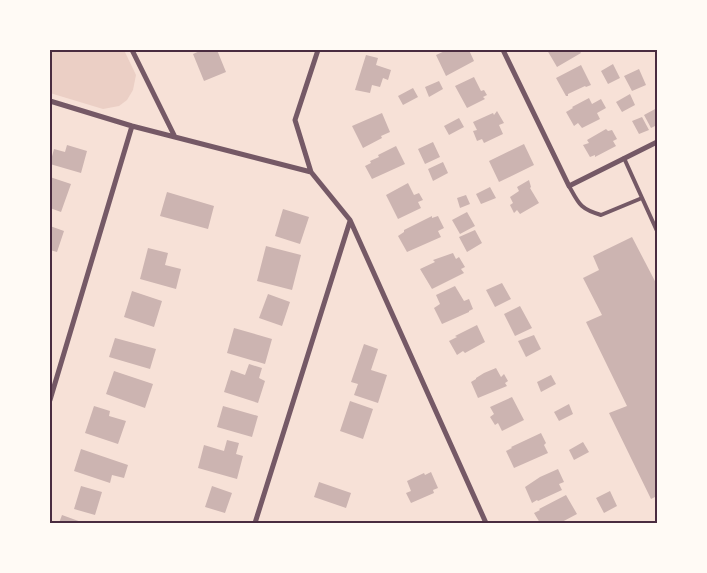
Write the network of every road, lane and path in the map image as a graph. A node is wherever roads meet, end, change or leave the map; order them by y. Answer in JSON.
{"nodes":[{"id":1,"x":132,"y":50,"type":"edge"},
{"id":2,"x":318,"y":50,"type":"edge"},
{"id":3,"x":502,"y":50,"type":"edge"},
{"id":4,"x":50,"y":102,"type":"edge"},
{"id":5,"x":132,"y":126,"type":"junction"},
{"id":6,"x":175,"y":137,"type":"junction"},
{"id":7,"x":657,"y":142,"type":"edge"},
{"id":8,"x":624,"y":158,"type":"junction"},
{"id":9,"x":311,"y":172,"type":"junction"},
{"id":10,"x":569,"y":186,"type":"junction"},
{"id":11,"x":642,"y":198,"type":"junction"},
{"id":12,"x":350,"y":220,"type":"junction"},
{"id":13,"x":657,"y":231,"type":"edge"},
{"id":14,"x":50,"y":400,"type":"edge"},
{"id":15,"x":255,"y":523,"type":"edge"},
{"id":16,"x":486,"y":523,"type":"edge"}],
"edges":[{"from":1,"to":6,"type":"street"},
{"from":2,"to":9,"type":"street"},
{"from":3,"to":10,"type":"street"},
{"from":4,"to":5,"type":"street"},
{"from":5,"to":6,"type":"street"},
{"from":5,"to":14,"type":"street"},
{"from":6,"to":9,"type":"street"},
{"from":7,"to":8,"type":"street"},
{"from":8,"to":10,"type":"street"},
{"from":8,"to":11,"type":"lane"},
{"from":9,"to":12,"type":"street"},
{"from":10,"to":11,"type":"lane"},
{"from":11,"to":13,"type":"lane"},
{"from":12,"to":15,"type":"street"},
{"from":12,"to":16,"type":"street"}]}
